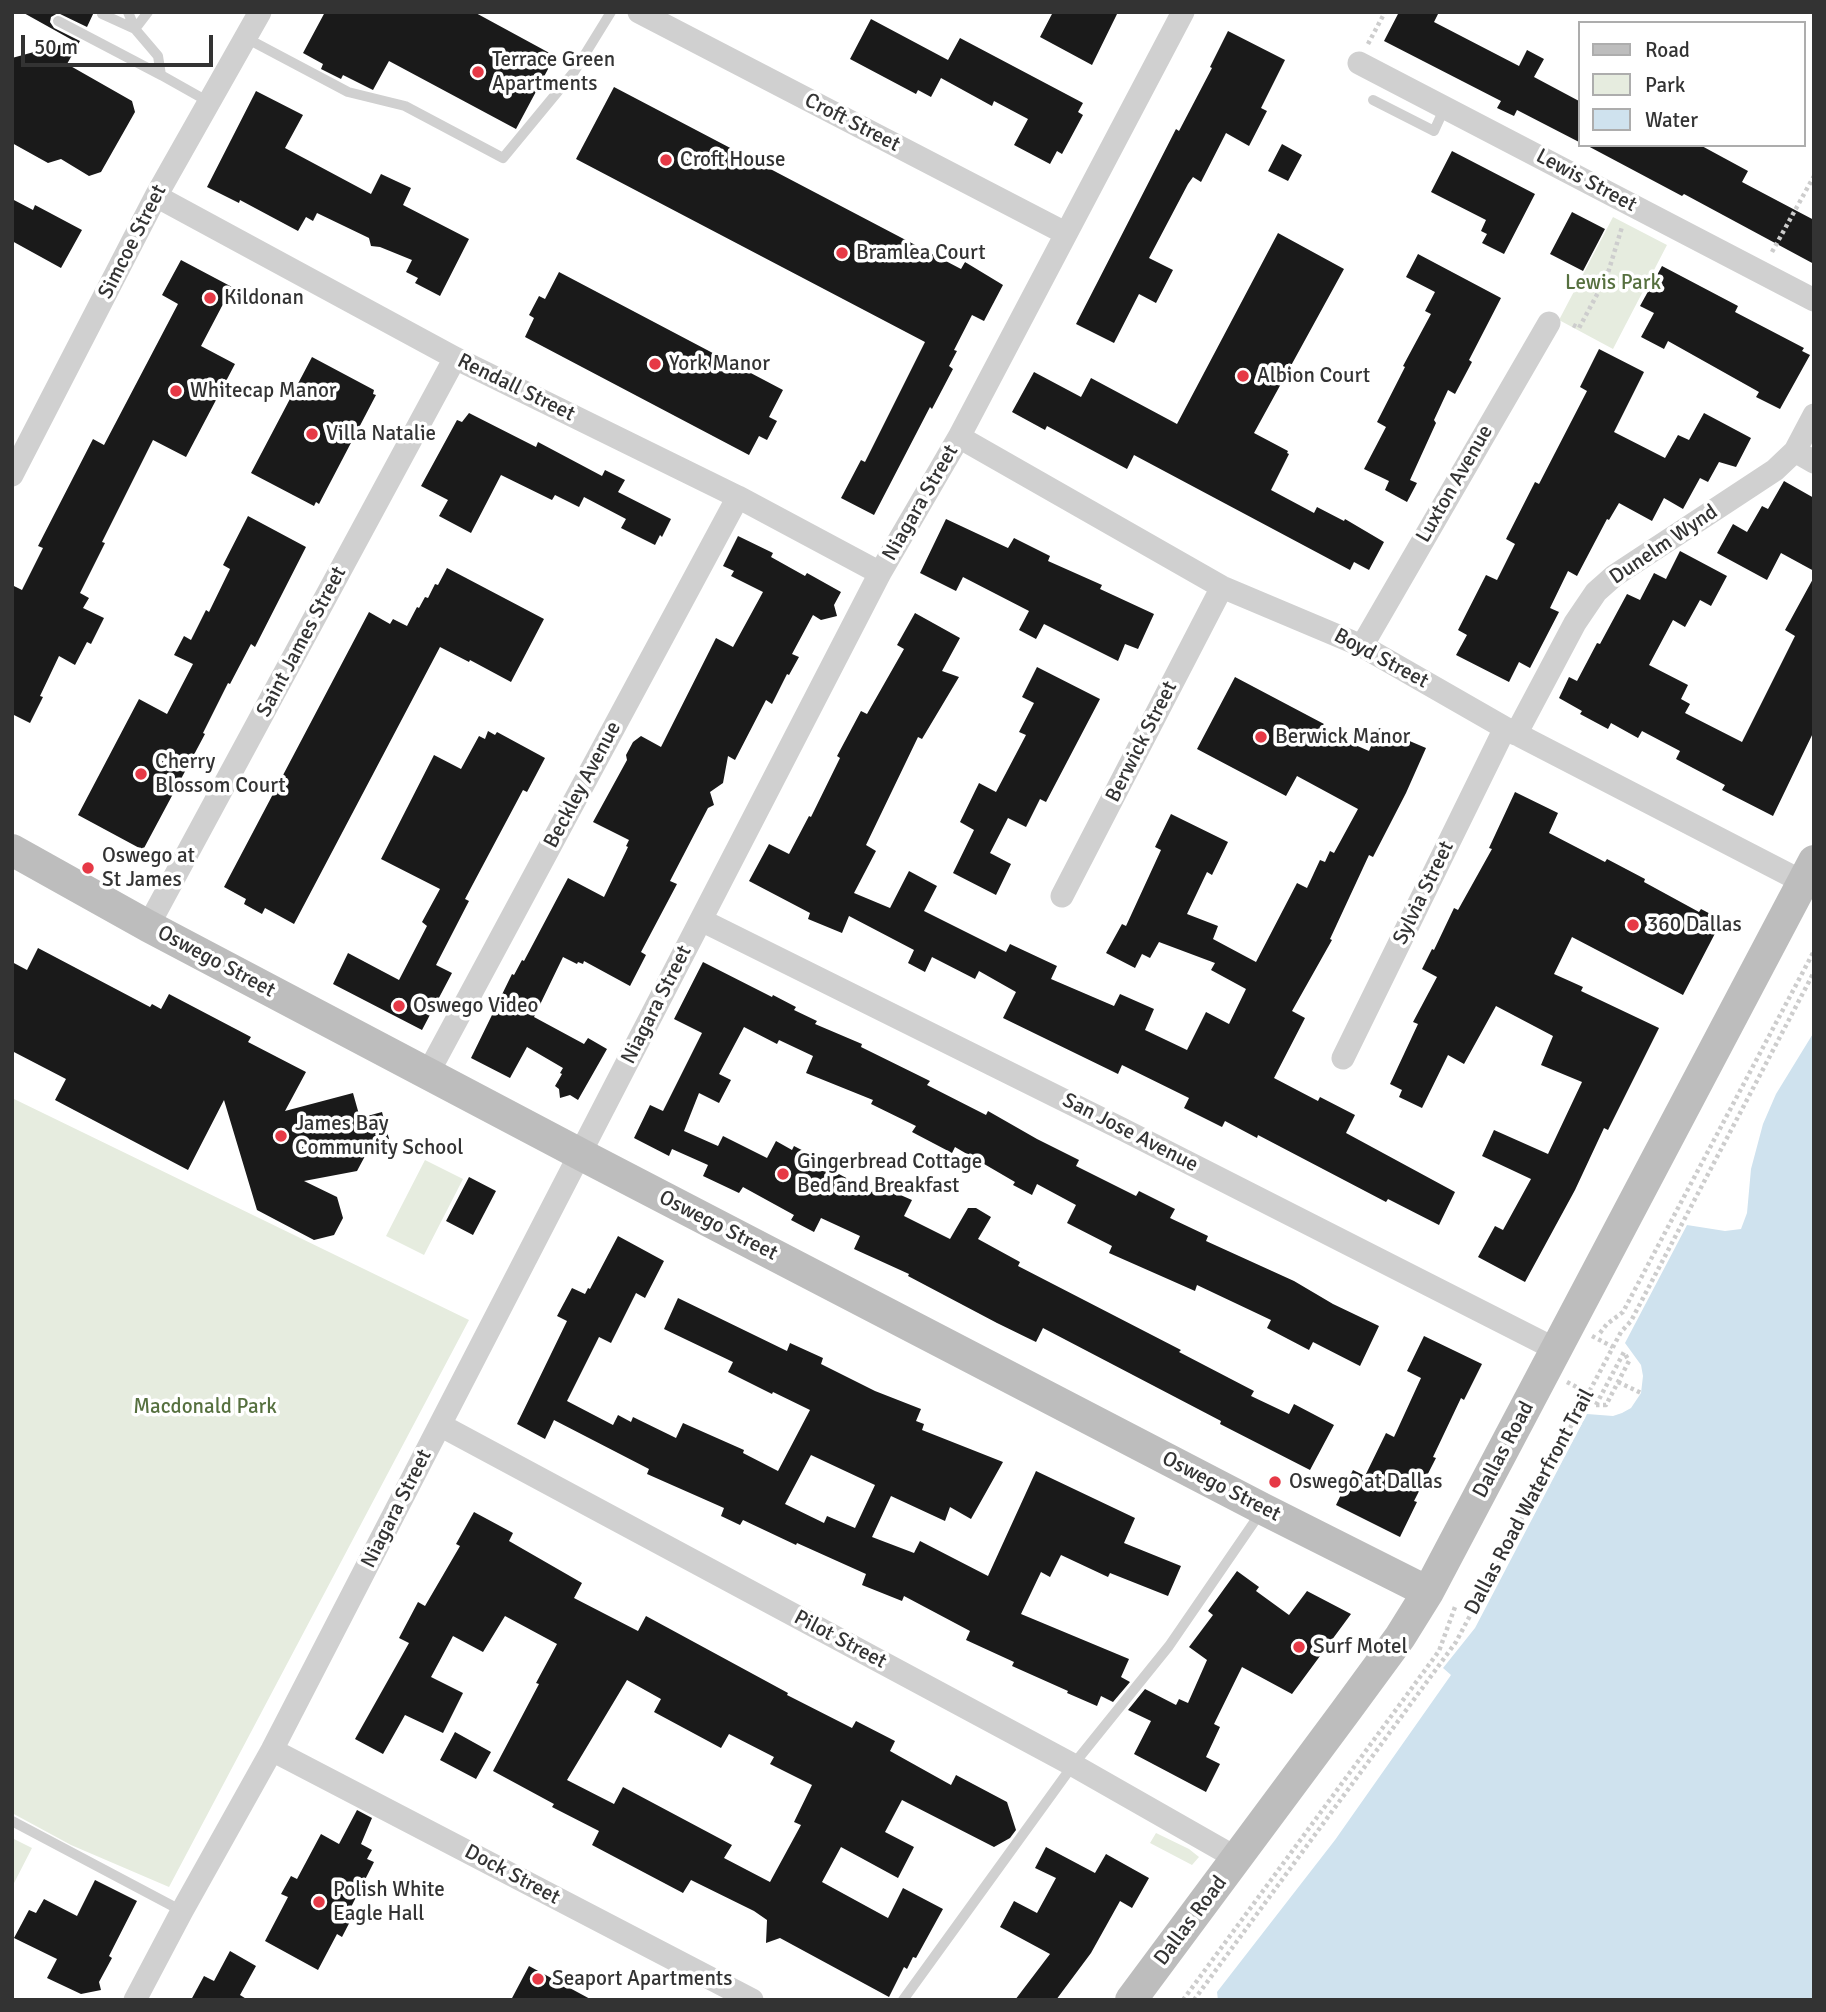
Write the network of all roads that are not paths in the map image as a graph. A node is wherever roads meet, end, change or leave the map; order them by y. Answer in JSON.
{"nodes":[{"id":1,"x":128,"y":12,"type":"edge"},
{"id":2,"x":148,"y":12,"type":"edge"},
{"id":3,"x":260,"y":12,"type":"edge"},
{"id":4,"x":611,"y":12,"type":"edge"},
{"id":5,"x":639,"y":12,"type":"edge"},
{"id":6,"x":1183,"y":12,"type":"edge"},
{"id":7,"x":103,"y":13,"type":"edge"},
{"id":8,"x":58,"y":21,"type":"dead end"},
{"id":9,"x":135,"y":29,"type":"junction"},
{"id":10,"x":246,"y":38,"type":"junction"},
{"id":11,"x":1359,"y":63,"type":"road end"},
{"id":12,"x":161,"y":75,"type":"junction"},
{"id":13,"x":1373,"y":100,"type":"dead end"},
{"id":14,"x":209,"y":102,"type":"junction"},
{"id":15,"x":1445,"y":107,"type":"junction"},
{"id":16,"x":156,"y":196,"type":"junction"},
{"id":17,"x":1065,"y":233,"type":"junction"},
{"id":18,"x":1814,"y":300,"type":"edge"},
{"id":19,"x":1549,"y":323,"type":"road end"},
{"id":20,"x":455,"y":358,"type":"junction"},
{"id":21,"x":1814,"y":415,"type":"edge"},
{"id":22,"x":959,"y":437,"type":"junction"},
{"id":23,"x":1805,"y":456,"type":"edge"},
{"id":24,"x":12,"y":475,"type":"edge"},
{"id":25,"x":738,"y":497,"type":"junction"},
{"id":26,"x":880,"y":573,"type":"junction"},
{"id":27,"x":1222,"y":587,"type":"junction"},
{"id":28,"x":1362,"y":646,"type":"junction"},
{"id":29,"x":1510,"y":731,"type":"junction"},
{"id":30,"x":12,"y":850,"type":"edge"},
{"id":31,"x":1808,"y":871,"type":"edge"},
{"id":32,"x":1062,"y":896,"type":"dead end"},
{"id":33,"x":701,"y":920,"type":"junction"},
{"id":34,"x":148,"y":926,"type":"junction"},
{"id":35,"x":1343,"y":1058,"type":"dead end"},
{"id":36,"x":428,"y":1073,"type":"junction"},
{"id":37,"x":580,"y":1154,"type":"junction"},
{"id":38,"x":1560,"y":1365,"type":"junction"},
{"id":39,"x":440,"y":1425,"type":"junction"},
{"id":40,"x":1263,"y":1509,"type":"junction"},
{"id":41,"x":1428,"y":1592,"type":"junction"},
{"id":42,"x":272,"y":1750,"type":"junction"},
{"id":43,"x":1073,"y":1765,"type":"junction"},
{"id":44,"x":12,"y":1821,"type":"edge"},
{"id":45,"x":1238,"y":1858,"type":"junction"},
{"id":46,"x":182,"y":1910,"type":"junction"},
{"id":47,"x":135,"y":2000,"type":"edge"},
{"id":48,"x":752,"y":2000,"type":"edge"},
{"id":49,"x":903,"y":2000,"type":"edge"},
{"id":50,"x":1131,"y":2000,"type":"edge"}],
"edges":[{"from":1,"to":9,"type":"lane"},
{"from":2,"to":9,"type":"lane"},
{"from":3,"to":10,"type":"street","name":"Simcoe Street"},
{"from":4,"to":10,"type":"lane"},
{"from":5,"to":17,"type":"street","name":"Croft Street"},
{"from":6,"to":17,"type":"street","name":"Niagara Street"},
{"from":7,"to":9,"type":"lane"},
{"from":8,"to":12,"type":"lane"},
{"from":9,"to":12,"type":"lane"},
{"from":10,"to":14,"type":"street","name":"Simcoe Street"},
{"from":11,"to":15,"type":"street","name":"Lewis Street"},
{"from":12,"to":14,"type":"lane"},
{"from":13,"to":15,"type":"lane"},
{"from":14,"to":16,"type":"street","name":"Simcoe Street"},
{"from":15,"to":18,"type":"street","name":"Lewis Street"},
{"from":16,"to":20,"type":"street","name":"Rendall Street"},
{"from":16,"to":24,"type":"street","name":"Simcoe Street"},
{"from":17,"to":22,"type":"street","name":"Niagara Street"},
{"from":19,"to":28,"type":"street","name":"Luxton Avenue"},
{"from":20,"to":25,"type":"street","name":"Rendall Street"},
{"from":20,"to":34,"type":"street","name":"Saint James Street"},
{"from":21,"to":23,"type":"street","name":"Dunelm Wynd"},
{"from":22,"to":26,"type":"street","name":"Niagara Street"},
{"from":22,"to":27,"type":"street","name":"Boyd Street"},
{"from":23,"to":29,"type":"street","name":"Dunelm Wynd"},
{"from":25,"to":26,"type":"street","name":"Rendall Street"},
{"from":25,"to":36,"type":"street","name":"Beckley Avenue"},
{"from":26,"to":33,"type":"street","name":"Niagara Street"},
{"from":27,"to":28,"type":"street","name":"Boyd Street"},
{"from":27,"to":32,"type":"street","name":"Berwick Street"},
{"from":28,"to":29,"type":"street","name":"Boyd Street"},
{"from":29,"to":31,"type":"street","name":"Boyd Street"},
{"from":29,"to":35,"type":"street","name":"Sylvia Street"},
{"from":30,"to":34,"type":"street","name":"Oswego Street"},
{"from":31,"to":38,"type":"street","name":"Dallas Road"},
{"from":33,"to":37,"type":"street","name":"Niagara Street"},
{"from":33,"to":38,"type":"street","name":"San Jose Avenue"},
{"from":34,"to":36,"type":"street","name":"Oswego Street"},
{"from":36,"to":37,"type":"street","name":"Oswego Street"},
{"from":37,"to":39,"type":"street","name":"Niagara Street"},
{"from":37,"to":40,"type":"street","name":"Oswego Street"},
{"from":38,"to":41,"type":"street","name":"Dallas Road"},
{"from":39,"to":42,"type":"street","name":"Niagara Street"},
{"from":39,"to":43,"type":"street","name":"Pilot Street"},
{"from":40,"to":41,"type":"street","name":"Oswego Street"},
{"from":40,"to":43,"type":"lane"},
{"from":41,"to":45,"type":"street","name":"Dallas Road"},
{"from":42,"to":46,"type":"street","name":"Niagara Street"},
{"from":42,"to":48,"type":"street","name":"Dock Street"},
{"from":43,"to":45,"type":"street","name":"Pilot Street"},
{"from":43,"to":49,"type":"lane"},
{"from":44,"to":46,"type":"lane"},
{"from":45,"to":50,"type":"street","name":"Dallas Road"},
{"from":46,"to":47,"type":"street","name":"Niagara Street"}]}
